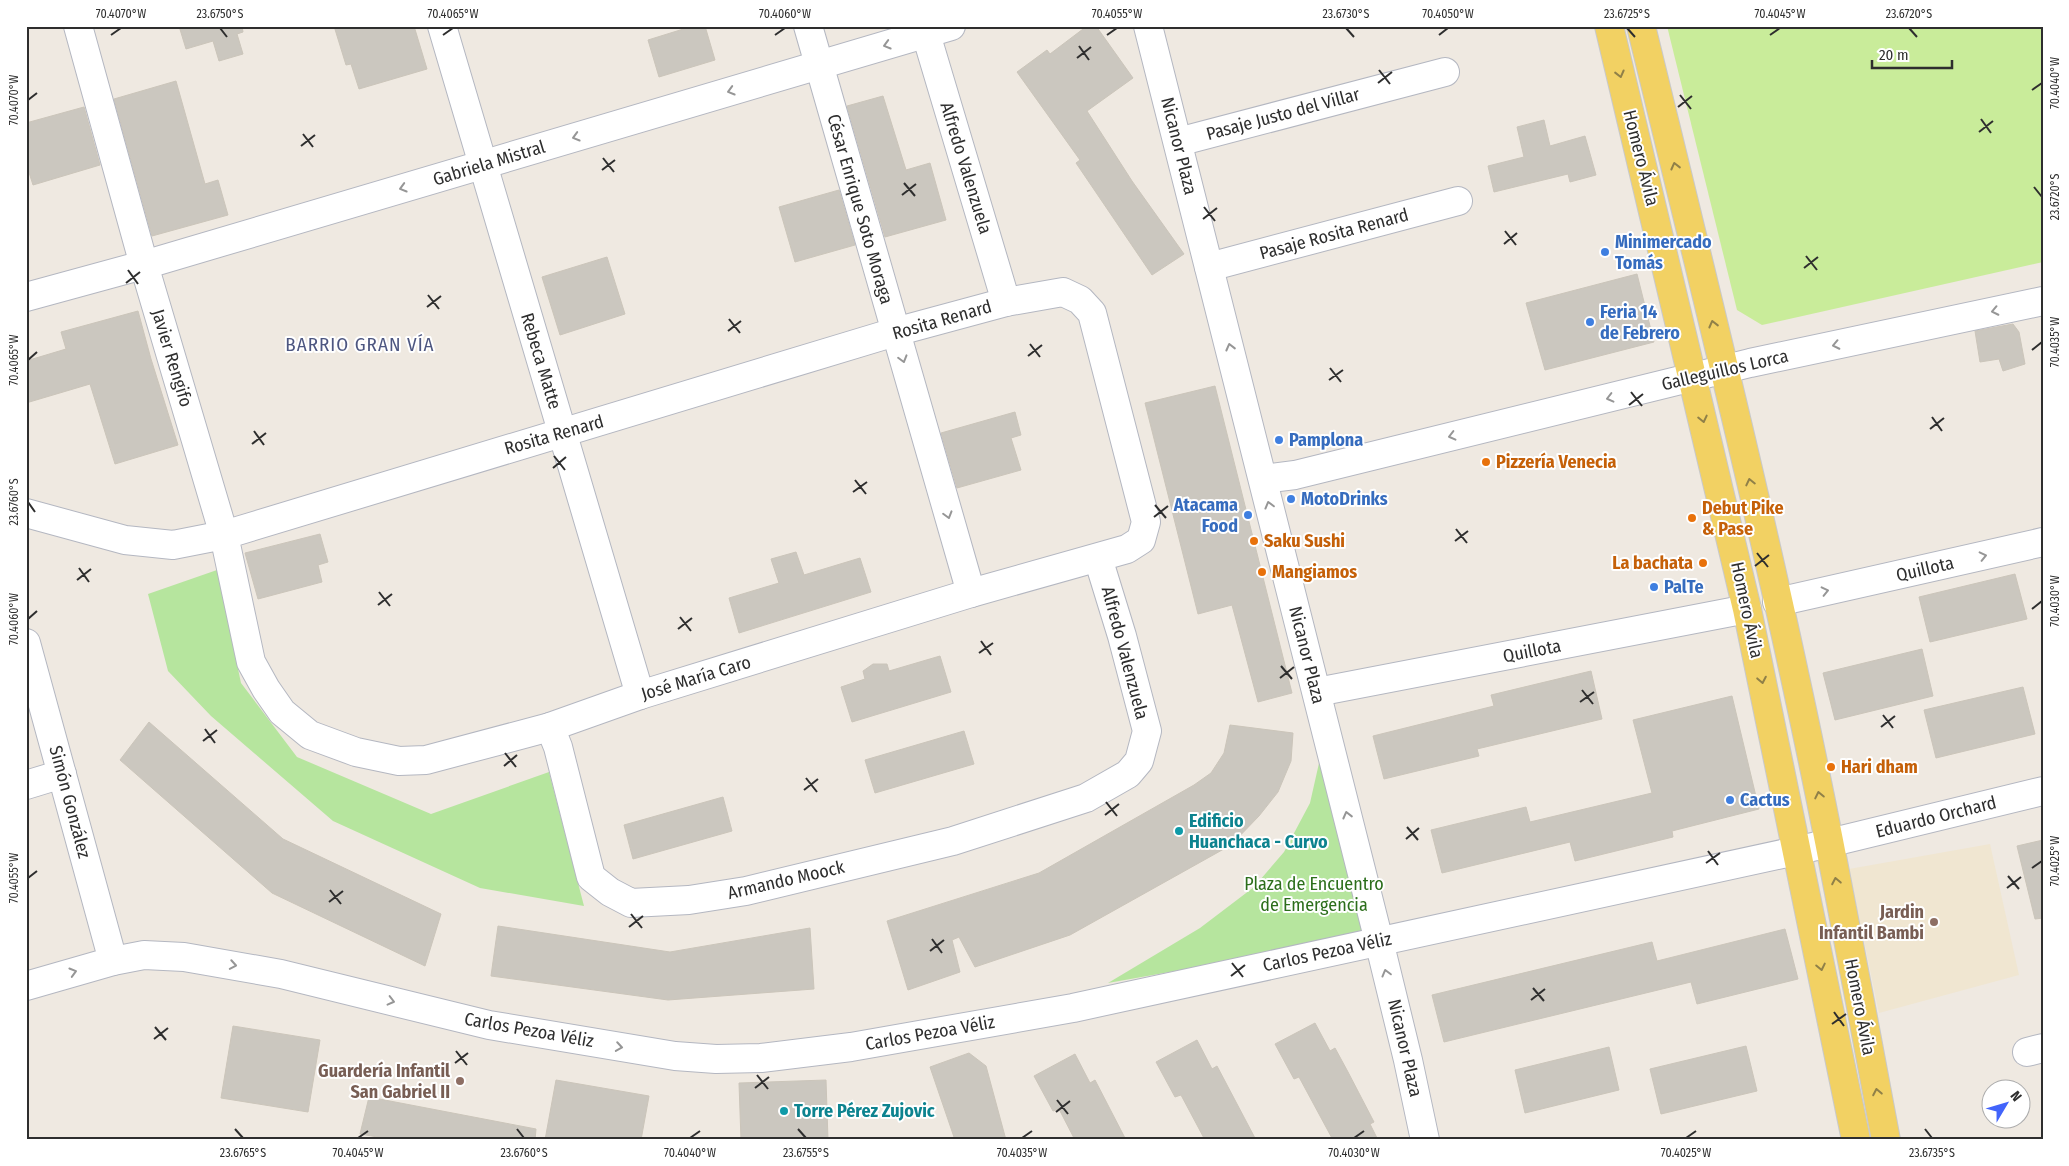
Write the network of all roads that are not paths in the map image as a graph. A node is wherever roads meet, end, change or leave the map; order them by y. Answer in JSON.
{"nodes":[{"id":1,"x":78,"y":26,"type":"edge"},
{"id":2,"x":442,"y":26,"type":"edge"},
{"id":3,"x":808,"y":26,"type":"edge"},
{"id":4,"x":1148,"y":26,"type":"edge"},
{"id":5,"x":1609,"y":26,"type":"edge"},
{"id":6,"x":1641,"y":26,"type":"edge"},
{"id":7,"x":938,"y":30,"type":"edge"},
{"id":8,"x":820,"y":65,"type":"junction"},
{"id":9,"x":1445,"y":72,"type":"dead end"},
{"id":10,"x":1178,"y":142,"type":"junction"},
{"id":11,"x":482,"y":165,"type":"junction"},
{"id":12,"x":1458,"y":202,"type":"dead end"},
{"id":13,"x":144,"y":264,"type":"junction"},
{"id":14,"x":1209,"y":267,"type":"junction"},
{"id":15,"x":26,"y":297,"type":"edge"},
{"id":16,"x":1006,"y":302,"type":"junction"},
{"id":17,"x":2042,"y":304,"type":"edge"},
{"id":18,"x":895,"y":332,"type":"junction"},
{"id":19,"x":1725,"y":370,"type":"junction"},
{"id":20,"x":1694,"y":378,"type":"junction"},
{"id":21,"x":562,"y":432,"type":"junction"},
{"id":22,"x":1262,"y":479,"type":"junction"},
{"id":23,"x":26,"y":513,"type":"edge"},
{"id":24,"x":224,"y":535,"type":"junction"},
{"id":25,"x":1141,"y":540,"type":"joint"},
{"id":26,"x":2043,"y":542,"type":"edge"},
{"id":27,"x":1098,"y":558,"type":"junction"},
{"id":28,"x":971,"y":593,"type":"junction"},
{"id":29,"x":1777,"y":602,"type":"junction"},
{"id":30,"x":1748,"y":609,"type":"junction"},
{"id":31,"x":26,"y":643,"type":"edge"},
{"id":32,"x":266,"y":689,"type":"joint"},
{"id":33,"x":1317,"y":692,"type":"junction"},
{"id":34,"x":640,"y":695,"type":"junction"},
{"id":35,"x":550,"y":727,"type":"junction"},
{"id":36,"x":62,"y":774,"type":"junction"},
{"id":37,"x":1128,"y":774,"type":"joint"},
{"id":38,"x":26,"y":785,"type":"edge"},
{"id":39,"x":2043,"y":791,"type":"edge"},
{"id":40,"x":1829,"y":842,"type":"junction"},
{"id":41,"x":1796,"y":851,"type":"junction"},
{"id":42,"x":1379,"y":941,"type":"junction"},
{"id":43,"x":113,"y":961,"type":"junction"},
{"id":44,"x":26,"y":986,"type":"edge"},
{"id":45,"x":1425,"y":1140,"type":"edge"},
{"id":46,"x":1856,"y":1140,"type":"edge"},
{"id":47,"x":1886,"y":1140,"type":"edge"}],
"edges":[{"from":1,"to":13,"type":"street","name":"Javier Rengifo"},
{"from":2,"to":11,"type":"street","name":"Rebeca Matte"},
{"from":3,"to":8,"type":"street","name":"César Enrique Soto Moraga"},
{"from":4,"to":10,"type":"street","name":"Nicanor Plaza"},
{"from":5,"to":20,"type":"main road","name":"Homero Ávila","one_way":true},
{"from":19,"to":6,"type":"main road","name":"Homero Ávila","one_way":true},
{"from":7,"to":8,"type":"street","name":"Gabriela Mistral","one_way":true},
{"from":7,"to":16,"type":"street","name":"Alfredo Valenzuela"},
{"from":8,"to":11,"type":"street","name":"Gabriela Mistral","one_way":true},
{"from":8,"to":18,"type":"street","name":"César Enrique Soto Moraga"},
{"from":9,"to":10,"type":"street","name":"Pasaje Justo del Villar"},
{"from":10,"to":14,"type":"street","name":"Nicanor Plaza"},
{"from":11,"to":13,"type":"street","name":"Gabriela Mistral","one_way":true},
{"from":11,"to":21,"type":"street","name":"Rebeca Matte"},
{"from":12,"to":14,"type":"street","name":"Pasaje Rosita Renard"},
{"from":13,"to":15,"type":"street","name":"Gabriela Mistral"},
{"from":13,"to":24,"type":"street","name":"Javier Rengifo"},
{"from":22,"to":14,"type":"street","name":"Nicanor Plaza","one_way":true},
{"from":16,"to":18,"type":"street","name":"Rosita Renard"},
{"from":16,"to":25,"type":"street","name":"Rosita Renard"},
{"from":17,"to":19,"type":"street","name":"Galleguillos Lorca","one_way":true},
{"from":18,"to":21,"type":"street","name":"Rosita Renard"},
{"from":18,"to":28,"type":"street","name":"César Enrique Soto Moraga","one_way":true},
{"from":19,"to":20,"type":"street","name":"Galleguillos Lorca"},
{"from":29,"to":19,"type":"main road","name":"Homero Ávila","one_way":true},
{"from":20,"to":22,"type":"street","name":"Galleguillos Lorca","one_way":true},
{"from":20,"to":30,"type":"main road","name":"Homero Ávila","one_way":true},
{"from":21,"to":24,"type":"street","name":"Rosita Renard"},
{"from":21,"to":34,"type":"street","name":"Rebeca Matte"},
{"from":33,"to":22,"type":"street","name":"Nicanor Plaza","one_way":true},
{"from":23,"to":24,"type":"street","name":"Rosita Renard"},
{"from":24,"to":32,"type":"street","name":"Javier Rengifo"},
{"from":25,"to":27,"type":"street","name":"José María Caro"},
{"from":29,"to":26,"type":"street","name":"Quillota","one_way":true},
{"from":27,"to":28,"type":"street","name":"José María Caro"},
{"from":27,"to":37,"type":"street","name":"Alfredo Valenzuela"},
{"from":28,"to":34,"type":"street","name":"José María Caro"},
{"from":40,"to":29,"type":"main road","name":"Homero Ávila","one_way":true},
{"from":30,"to":33,"type":"street","name":"Quillota"},
{"from":30,"to":41,"type":"main road","name":"Homero Ávila","one_way":true},
{"from":31,"to":36,"type":"street","name":"Simón González"},
{"from":32,"to":35,"type":"street","name":"José María Caro"},
{"from":42,"to":33,"type":"street","name":"Nicanor Plaza","one_way":true},
{"from":34,"to":35,"type":"street","name":"José María Caro"},
{"from":35,"to":37,"type":"street","name":"Armando Moock"},
{"from":36,"to":38,"type":"street"},
{"from":36,"to":43,"type":"street","name":"Simón González"},
{"from":39,"to":40,"type":"street","name":"Eduardo Orchard"},
{"from":40,"to":41,"type":"street","name":"Carlos Pezoa Véliz"},
{"from":47,"to":40,"type":"main road","name":"Homero Ávila","one_way":true},
{"from":41,"to":42,"type":"street","name":"Carlos Pezoa Véliz"},
{"from":41,"to":46,"type":"main road","name":"Homero Ávila","one_way":true},
{"from":43,"to":42,"type":"street","name":"Carlos Pezoa Véliz","one_way":true},
{"from":45,"to":42,"type":"street","name":"Nicanor Plaza","one_way":true},
{"from":44,"to":43,"type":"street","name":"Carlos Pezoa Véliz","one_way":true}]}
